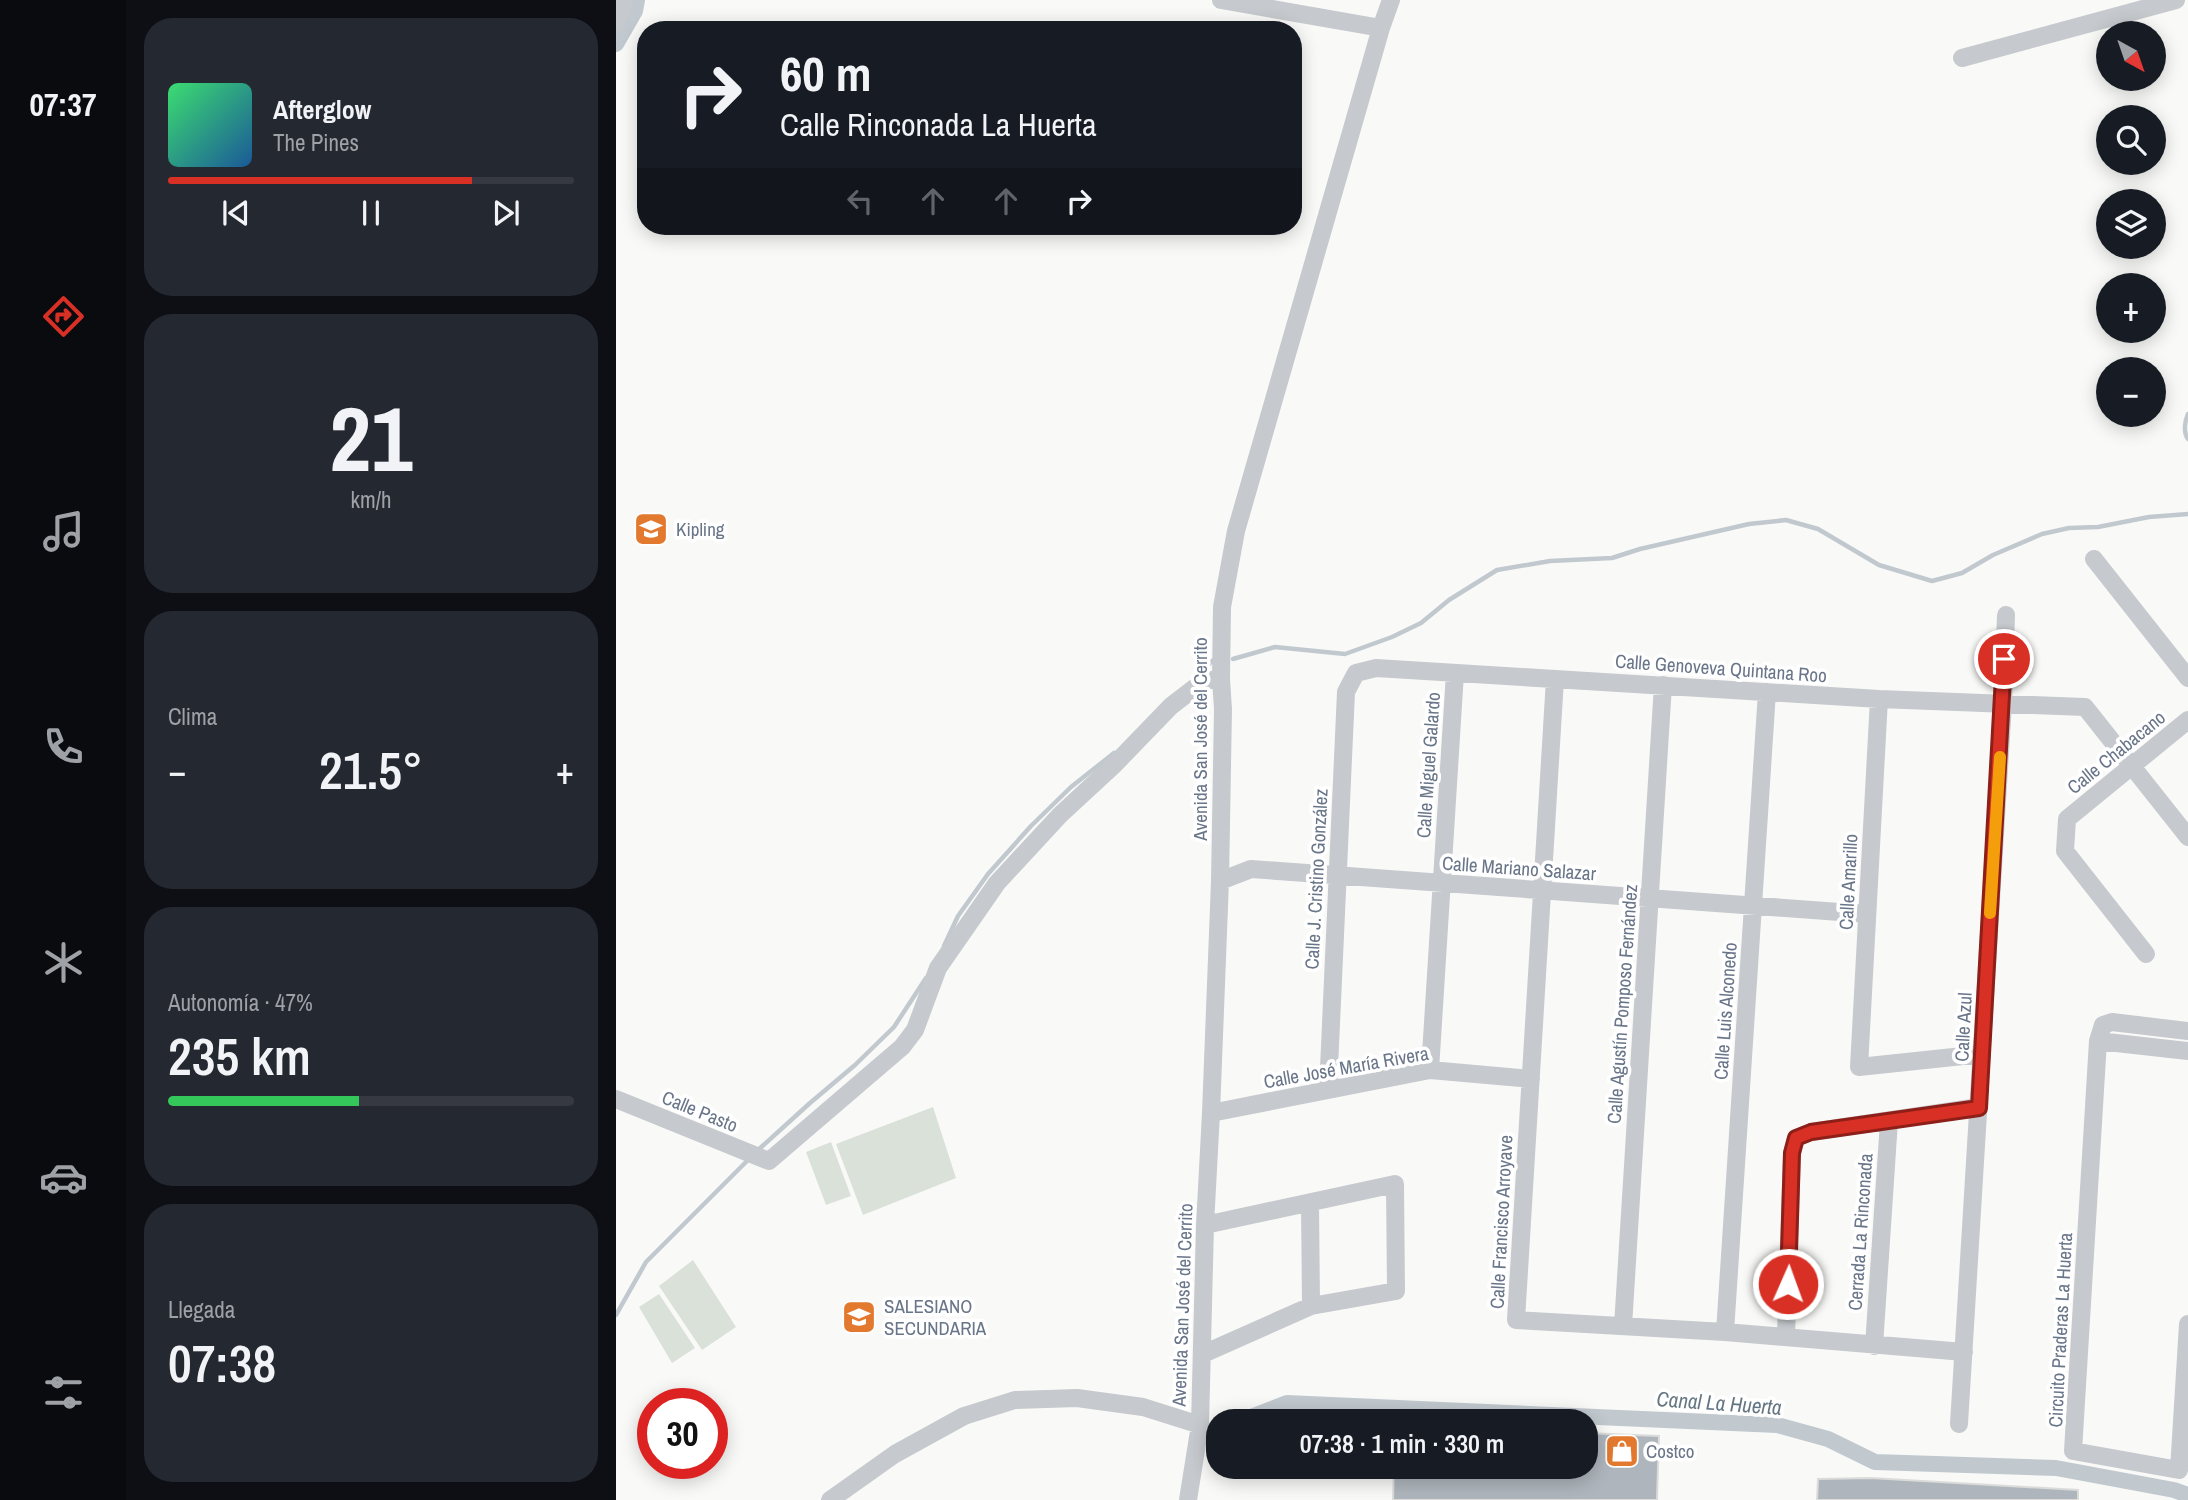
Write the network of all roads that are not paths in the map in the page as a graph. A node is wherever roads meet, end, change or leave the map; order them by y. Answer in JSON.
{"nodes":[{"id":1,"x":624,"y":0,"type":"edge"},
{"id":2,"x":1221,"y":0,"type":"edge"},
{"id":3,"x":1391,"y":0,"type":"edge"},
{"id":4,"x":2176,"y":0,"type":"edge"},
{"id":5,"x":616,"y":22,"type":"edge"},
{"id":6,"x":1381,"y":28,"type":"junction"},
{"id":7,"x":1962,"y":58,"type":"dead end"},
{"id":8,"x":2094,"y":559,"type":"dead end"},
{"id":9,"x":2006,"y":615,"type":"dead end"},
{"id":10,"x":1356,"y":673,"type":"joint"},
{"id":11,"x":1455,"y":673,"type":"junction"},
{"id":12,"x":2188,"y":678,"type":"edge"},
{"id":13,"x":1221,"y":679,"type":"junction"},
{"id":14,"x":1555,"y":679,"type":"junction"},
{"id":15,"x":1663,"y":685,"type":"junction"},
{"id":16,"x":1768,"y":692,"type":"junction"},
{"id":17,"x":1879,"y":699,"type":"junction"},
{"id":18,"x":2003,"y":703,"type":"junction"},
{"id":19,"x":2188,"y":720,"type":"edge"},
{"id":20,"x":2132,"y":766,"type":"junction"},
{"id":21,"x":2188,"y":837,"type":"edge"},
{"id":22,"x":1220,"y":848,"type":"junction"},
{"id":23,"x":1251,"y":869,"type":"junction"},
{"id":24,"x":1336,"y":875,"type":"junction"},
{"id":25,"x":1220,"y":881,"type":"junction"},
{"id":26,"x":1441,"y":883,"type":"junction"},
{"id":27,"x":1542,"y":890,"type":"junction"},
{"id":28,"x":1650,"y":898,"type":"junction"},
{"id":29,"x":1753,"y":906,"type":"junction"},
{"id":30,"x":1867,"y":914,"type":"junction"},
{"id":31,"x":2146,"y":954,"type":"dead end"},
{"id":32,"x":2188,"y":1031,"type":"edge"},
{"id":33,"x":2098,"y":1041,"type":"junction"},
{"id":34,"x":2188,"y":1051,"type":"edge"},
{"id":35,"x":1982,"y":1054,"type":"junction"},
{"id":36,"x":1430,"y":1070,"type":"junction"},
{"id":37,"x":1531,"y":1079,"type":"junction"},
{"id":38,"x":1328,"y":1090,"type":"junction"},
{"id":39,"x":616,"y":1100,"type":"edge"},
{"id":40,"x":1979,"y":1108,"type":"junction"},
{"id":41,"x":1211,"y":1112,"type":"junction"},
{"id":42,"x":1889,"y":1121,"type":"junction"},
{"id":43,"x":1310,"y":1203,"type":"junction"},
{"id":44,"x":1205,"y":1225,"type":"junction"},
{"id":45,"x":1311,"y":1306,"type":"junction"},
{"id":46,"x":2188,"y":1324,"type":"edge"},
{"id":47,"x":1623,"y":1326,"type":"junction"},
{"id":48,"x":1725,"y":1332,"type":"junction"},
{"id":49,"x":1786,"y":1337,"type":"junction"},
{"id":50,"x":1874,"y":1346,"type":"junction"},
{"id":51,"x":1964,"y":1352,"type":"junction"},
{"id":52,"x":1203,"y":1354,"type":"junction"},
{"id":53,"x":1200,"y":1424,"type":"junction"},
{"id":54,"x":1959,"y":1424,"type":"dead end"},
{"id":55,"x":830,"y":1500,"type":"edge"},
{"id":56,"x":1188,"y":1500,"type":"edge"}],
"edges":[{"from":1,"to":5,"type":"street"},
{"from":2,"to":6,"type":"street"},
{"from":3,"to":6,"type":"street","name":"Avenida San José del Cerrito"},
{"from":4,"to":7,"type":"street"},
{"from":6,"to":13,"type":"street","name":"Avenida San José del Cerrito"},
{"from":8,"to":12,"type":"street"},
{"from":9,"to":18,"type":"street","name":"Calle Azul"},
{"from":10,"to":11,"type":"street","name":"Calle Genoveva Quintana Roo"},
{"from":10,"to":24,"type":"street","name":"Calle J. Cristino González"},
{"from":11,"to":14,"type":"street","name":"Calle Genoveva Quintana Roo"},
{"from":11,"to":26,"type":"street","name":"Calle Miguel Galardo"},
{"from":13,"to":22,"type":"street","name":"Avenida San José del Cerrito"},
{"from":13,"to":39,"type":"street","name":"Calle Pasto"},
{"from":14,"to":15,"type":"street","name":"Calle Genoveva Quintana Roo"},
{"from":14,"to":27,"type":"street","name":"Calle Francisco Arroyave"},
{"from":15,"to":16,"type":"street","name":"Calle Genoveva Quintana Roo"},
{"from":15,"to":28,"type":"street","name":"Calle Agustín Pomposo Fernández"},
{"from":16,"to":17,"type":"street","name":"Calle Genoveva Quintana Roo"},
{"from":16,"to":29,"type":"street","name":"Calle Luis Alconedo"},
{"from":17,"to":18,"type":"street","name":"Calle Genoveva Quintana Roo"},
{"from":17,"to":30,"type":"street","name":"Calle Amarillo"},
{"from":18,"to":20,"type":"street","name":"Calle Genoveva Quintana Roo"},
{"from":18,"to":35,"type":"street","name":"Calle Azul"},
{"from":19,"to":20,"type":"street","name":"Calle Chabacano"},
{"from":20,"to":21,"type":"street"},
{"from":20,"to":31,"type":"street","name":"Calle Chabacano"},
{"from":22,"to":23,"type":"street"},
{"from":22,"to":25,"type":"street","name":"Avenida San José del Cerrito"},
{"from":23,"to":24,"type":"street","name":"Calle Mariano Salazar"},
{"from":23,"to":25,"type":"street","name":"Calle Mariano Salazar"},
{"from":24,"to":26,"type":"street","name":"Calle Mariano Salazar"},
{"from":24,"to":38,"type":"street","name":"Calle J. Cristino González"},
{"from":25,"to":41,"type":"street","name":"Avenida San José del Cerrito"},
{"from":26,"to":27,"type":"street","name":"Calle Mariano Salazar"},
{"from":26,"to":36,"type":"street","name":"Calle Miguel Galardo"},
{"from":27,"to":28,"type":"street","name":"Calle Mariano Salazar"},
{"from":27,"to":37,"type":"street","name":"Calle Francisco Arroyave"},
{"from":28,"to":29,"type":"street","name":"Calle Mariano Salazar"},
{"from":28,"to":47,"type":"street","name":"Calle Agustín Pomposo Fernández"},
{"from":29,"to":30,"type":"street","name":"Calle Mariano Salazar"},
{"from":29,"to":48,"type":"street","name":"Calle Luis Alconedo"},
{"from":30,"to":35,"type":"street","name":"Calle Amarillo"},
{"from":32,"to":33,"type":"street"},
{"from":33,"to":34,"type":"street"},
{"from":33,"to":46,"type":"street","name":"Circuito Praderas La Huerta"},
{"from":35,"to":40,"type":"street","name":"Calle Azul"},
{"from":36,"to":37,"type":"street","name":"Calle José María Rivera"},
{"from":36,"to":38,"type":"street","name":"Calle José María Rivera"},
{"from":37,"to":47,"type":"street","name":"Calle Francisco Arroyave"},
{"from":38,"to":41,"type":"street","name":"Calle José María Rivera"},
{"from":40,"to":42,"type":"street"},
{"from":40,"to":51,"type":"street","name":"Calle Azul"},
{"from":41,"to":44,"type":"street","name":"Avenida San José del Cerrito"},
{"from":42,"to":49,"type":"street"},
{"from":42,"to":50,"type":"street","name":"Cerrada La Rinconada"},
{"from":43,"to":44,"type":"street"},
{"from":43,"to":45,"type":"street"},
{"from":43,"to":45,"type":"street"},
{"from":44,"to":52,"type":"street","name":"Avenida San José del Cerrito"},
{"from":45,"to":52,"type":"street"},
{"from":47,"to":48,"type":"street","name":"Calle Francisco Arroyave"},
{"from":48,"to":49,"type":"street","name":"Calle Francisco Arroyave"},
{"from":49,"to":50,"type":"street","name":"Calle Francisco Arroyave"},
{"from":50,"to":51,"type":"street","name":"Calle Francisco Arroyave"},
{"from":51,"to":54,"type":"street","name":"Calle Azul"},
{"from":52,"to":53,"type":"street","name":"Avenida San José del Cerrito"},
{"from":53,"to":55,"type":"street"},
{"from":53,"to":56,"type":"street","name":"Avenida San José del Cerrito"}]}
